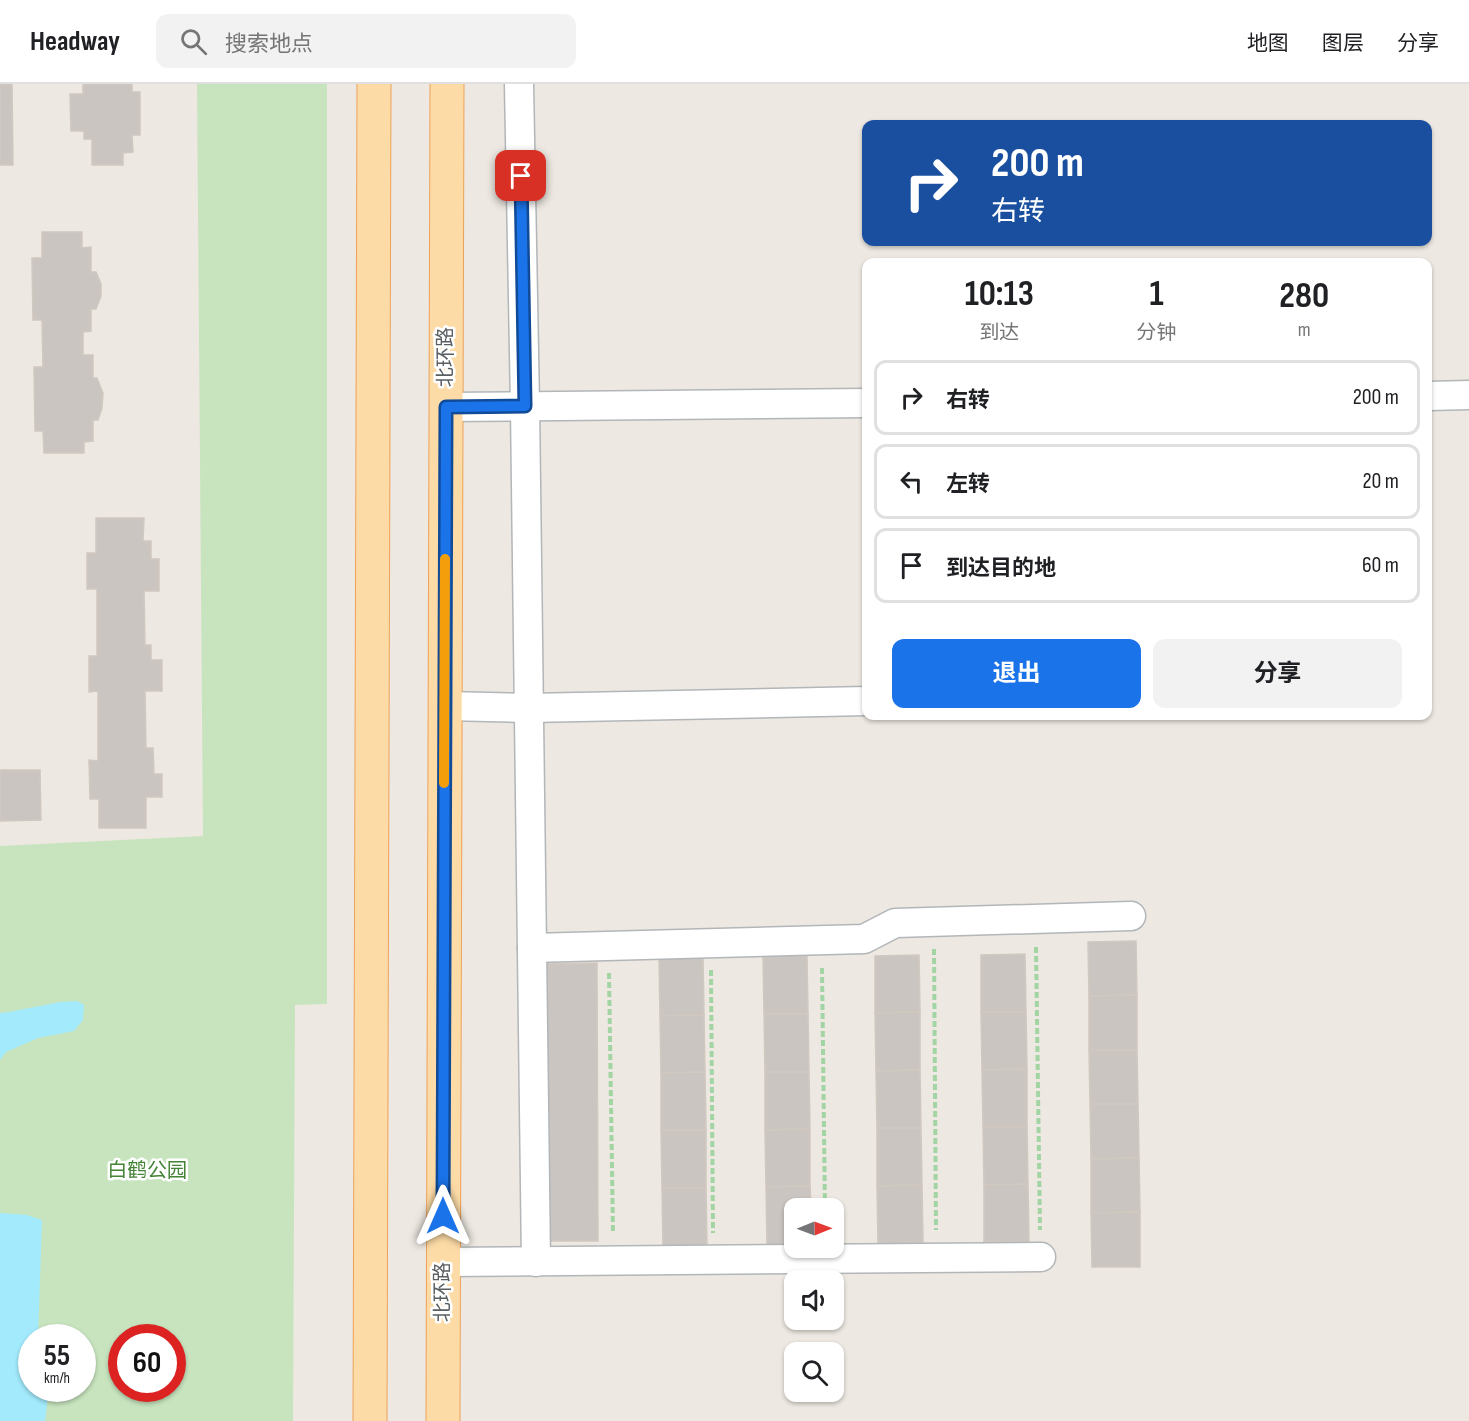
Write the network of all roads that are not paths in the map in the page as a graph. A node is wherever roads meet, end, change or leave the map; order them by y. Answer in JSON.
{"nodes":[{"id":1,"x":374,"y":84,"type":"edge"},
{"id":2,"x":447,"y":84,"type":"edge"},
{"id":3,"x":519,"y":84,"type":"edge"},
{"id":4,"x":1469,"y":395,"type":"edge"},
{"id":5,"x":1432,"y":396,"type":"edge"},
{"id":6,"x":862,"y":403,"type":"edge"},
{"id":7,"x":525,"y":406,"type":"junction"},
{"id":8,"x":446,"y":407,"type":"junction"},
{"id":9,"x":862,"y":701,"type":"edge"},
{"id":10,"x":445,"y":706,"type":"junction"},
{"id":11,"x":529,"y":708,"type":"junction"},
{"id":12,"x":1131,"y":916,"type":"dead end"},
{"id":13,"x":532,"y":948,"type":"junction"},
{"id":14,"x":1041,"y":1257,"type":"road end"},
{"id":15,"x":443,"y":1262,"type":"junction"},
{"id":16,"x":536,"y":1262,"type":"junction"},
{"id":17,"x":370,"y":1421,"type":"edge"},
{"id":18,"x":443,"y":1421,"type":"edge"}],
"edges":[{"from":1,"to":17,"type":"main road"},
{"from":2,"to":8,"type":"main road","name":"北环路"},
{"from":3,"to":7,"type":"street"},
{"from":4,"to":5,"type":"street"},
{"from":6,"to":7,"type":"street"},
{"from":7,"to":8,"type":"street"},
{"from":7,"to":11,"type":"street"},
{"from":8,"to":10,"type":"main road","name":"北环路"},
{"from":9,"to":11,"type":"street"},
{"from":10,"to":11,"type":"street"},
{"from":10,"to":15,"type":"main road","name":"北环路"},
{"from":11,"to":13,"type":"street"},
{"from":12,"to":13,"type":"street"},
{"from":13,"to":16,"type":"street"},
{"from":14,"to":16,"type":"street"},
{"from":15,"to":16,"type":"street"},
{"from":15,"to":18,"type":"main road","name":"北环路"}]}
